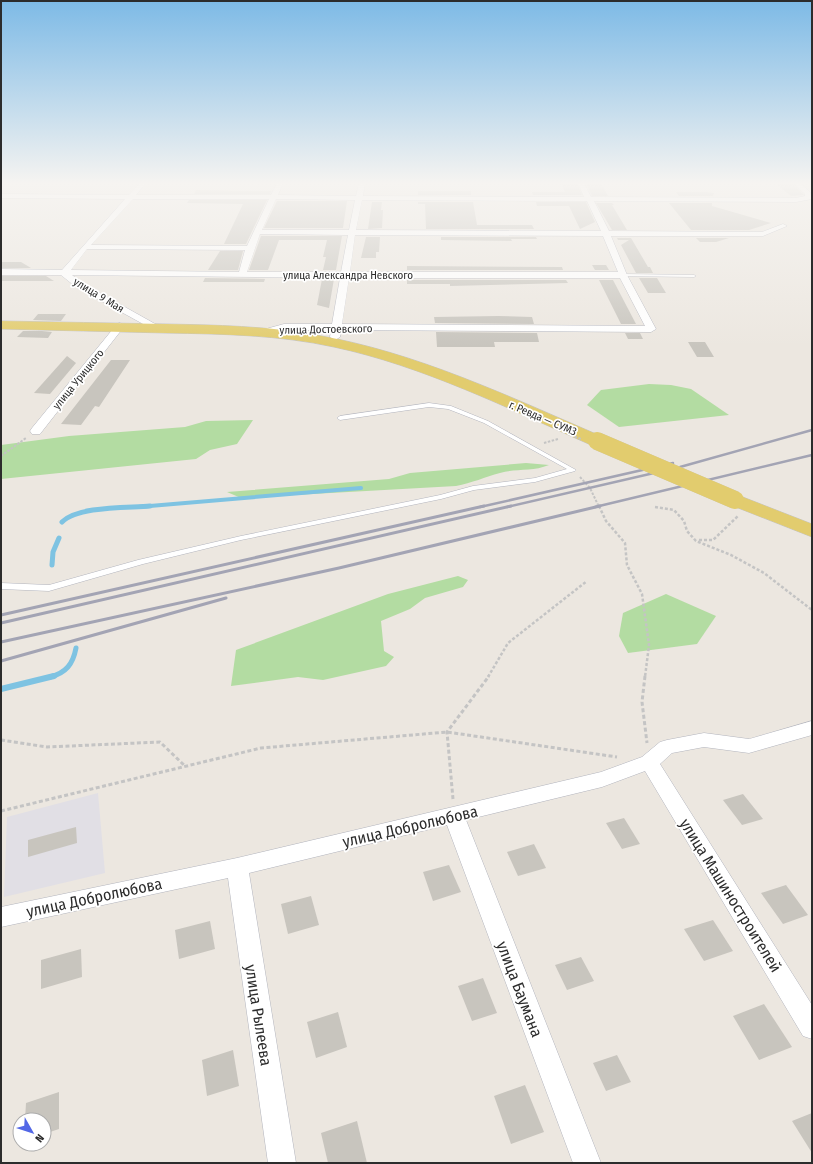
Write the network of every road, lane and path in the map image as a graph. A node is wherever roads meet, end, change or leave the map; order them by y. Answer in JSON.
{"nodes":[{"id":1,"x":94,"y":237,"type":"edge"},
{"id":2,"x":255,"y":237,"type":"edge"},
{"id":3,"x":351,"y":237,"type":"edge"},
{"id":4,"x":608,"y":237,"type":"edge"},
{"id":5,"x":85,"y":247,"type":"junction"},
{"id":6,"x":250,"y":248,"type":"junction"},
{"id":7,"x":1,"y":272,"type":"edge"},
{"id":8,"x":64,"y":273,"type":"junction"},
{"id":9,"x":242,"y":274,"type":"junction"},
{"id":10,"x":345,"y":275,"type":"junction"},
{"id":11,"x":623,"y":275,"type":"junction"},
{"id":12,"x":694,"y":276,"type":"dead end"},
{"id":13,"x":1,"y":325,"type":"edge"},
{"id":14,"x":120,"y":326,"type":"junction"},
{"id":15,"x":154,"y":327,"type":"junction"},
{"id":16,"x":265,"y":332,"type":"joint"},
{"id":17,"x":335,"y":335,"type":"junction"},
{"id":18,"x":340,"y":418,"type":"dead end"},
{"id":19,"x":36,"y":431,"type":"joint"},
{"id":20,"x":571,"y":435,"type":"dead end"},
{"id":21,"x":532,"y":447,"type":"junction"},
{"id":22,"x":1,"y":456,"type":"edge"},
{"id":23,"x":573,"y":470,"type":"junction"},
{"id":24,"x":655,"y":507,"type":"dead end"},
{"id":25,"x":738,"y":507,"type":"junction"},
{"id":26,"x":812,"y":532,"type":"edge"},
{"id":27,"x":696,"y":540,"type":"junction"},
{"id":28,"x":587,"y":581,"type":"dead end"},
{"id":29,"x":1,"y":586,"type":"edge"},
{"id":30,"x":812,"y":610,"type":"edge"},
{"id":31,"x":812,"y":728,"type":"edge"},
{"id":32,"x":447,"y":732,"type":"junction"},
{"id":33,"x":1,"y":740,"type":"edge"},
{"id":34,"x":618,"y":758,"type":"dead end"},
{"id":35,"x":649,"y":762,"type":"junction"},
{"id":36,"x":185,"y":766,"type":"junction"},
{"id":37,"x":1,"y":811,"type":"edge"},
{"id":38,"x":454,"y":816,"type":"junction"},
{"id":39,"x":237,"y":867,"type":"junction"},
{"id":40,"x":1,"y":917,"type":"edge"},
{"id":41,"x":812,"y":1027,"type":"edge"},
{"id":42,"x":282,"y":1163,"type":"edge"},
{"id":43,"x":587,"y":1163,"type":"edge"}],
"edges":[{"from":1,"to":5,"type":"street","name":"улица 9 Мая"},
{"from":2,"to":6,"type":"street"},
{"from":3,"to":10,"type":"street"},
{"from":4,"to":11,"type":"street"},
{"from":5,"to":6,"type":"street"},
{"from":5,"to":8,"type":"street","name":"улица 9 Мая"},
{"from":6,"to":9,"type":"street"},
{"from":7,"to":8,"type":"street","name":"улица Александра Невского"},
{"from":8,"to":9,"type":"street","name":"улица Александра Невского"},
{"from":8,"to":15,"type":"street","name":"улица 9 Мая"},
{"from":9,"to":10,"type":"street","name":"улица Александра Невского"},
{"from":10,"to":11,"type":"street","name":"улица Александра Невского"},
{"from":10,"to":17,"type":"street"},
{"from":11,"to":12,"type":"lane","name":"улица Александра Невского"},
{"from":11,"to":17,"type":"street","name":"улица Достоевского"},
{"from":13,"to":14,"type":"main road","name":"улица Достоевского"},
{"from":14,"to":15,"type":"main road","name":"улица Достоевского"},
{"from":14,"to":19,"type":"street","name":"улица Урицкого"},
{"from":15,"to":16,"type":"main road","name":"улица Достоевского"},
{"from":16,"to":17,"type":"main road","name":"г. Ревда — СУМЗ"},
{"from":17,"to":25,"type":"main road","name":"г. Ревда — СУМЗ","bridge":true},
{"from":18,"to":21,"type":"lane"},
{"from":19,"to":22,"type":"path"},
{"from":20,"to":21,"type":"path"},
{"from":21,"to":23,"type":"lane"},
{"from":23,"to":29,"type":"lane"},
{"from":23,"to":35,"type":"path"},
{"from":24,"to":27,"type":"path"},
{"from":25,"to":26,"type":"main road","name":"г. Ревда — СУМЗ"},
{"from":25,"to":27,"type":"path"},
{"from":27,"to":30,"type":"path"},
{"from":28,"to":32,"type":"path"},
{"from":31,"to":35,"type":"street","name":"улица Добролюбова"},
{"from":32,"to":34,"type":"path"},
{"from":32,"to":36,"type":"path"},
{"from":32,"to":38,"type":"path"},
{"from":33,"to":36,"type":"path"},
{"from":35,"to":38,"type":"street","name":"улица Добролюбова"},
{"from":35,"to":41,"type":"street","name":"улица Машиностроителей"},
{"from":36,"to":37,"type":"path"},
{"from":38,"to":39,"type":"street","name":"улица Добролюбова"},
{"from":38,"to":43,"type":"street","name":"улица Баумана"},
{"from":39,"to":40,"type":"street","name":"улица Добролюбова"},
{"from":39,"to":42,"type":"street","name":"улица Рылеева"}]}
